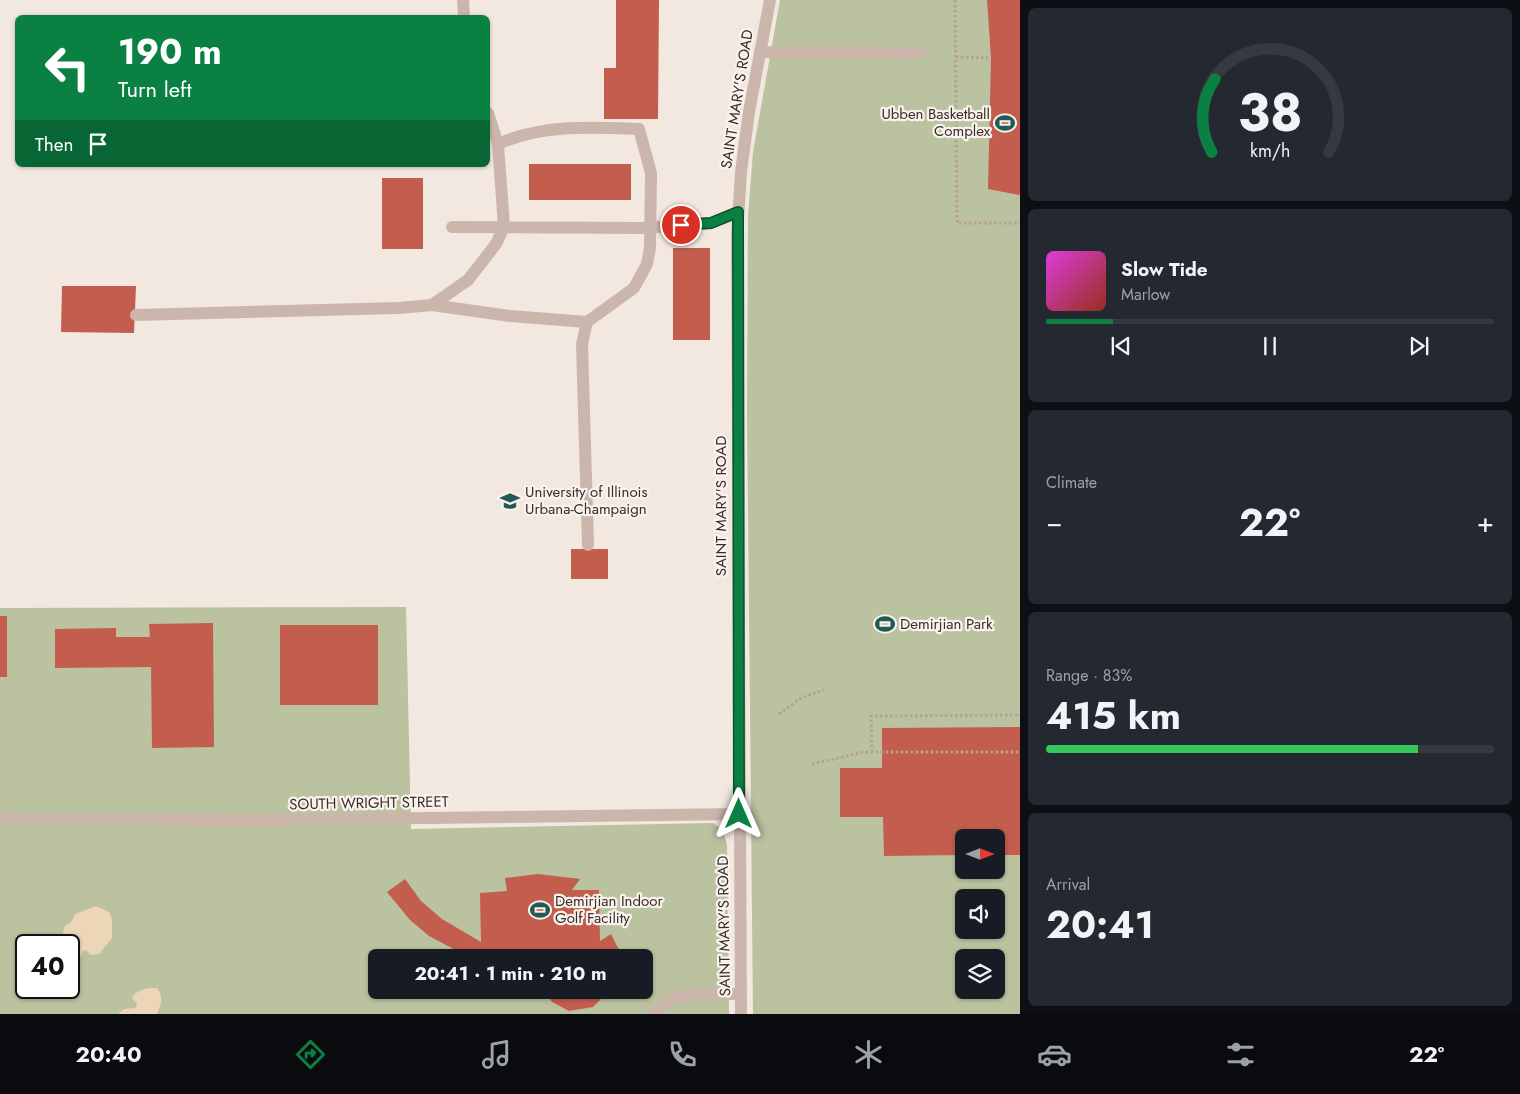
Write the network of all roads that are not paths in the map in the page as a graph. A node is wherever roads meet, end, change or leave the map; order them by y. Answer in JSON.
{"nodes":[{"id":1,"x":463,"y":0,"type":"edge"},
{"id":2,"x":770,"y":0,"type":"edge"},
{"id":3,"x":464,"y":15,"type":"edge"},
{"id":4,"x":760,"y":52,"type":"junction"},
{"id":5,"x":921,"y":53,"type":"dead end"},
{"id":6,"x":490,"y":120,"type":"edge"},
{"id":7,"x":498,"y":144,"type":"junction"},
{"id":8,"x":738,"y":212,"type":"junction"},
{"id":9,"x":452,"y":226,"type":"dead end"},
{"id":10,"x":504,"y":227,"type":"junction"},
{"id":11,"x":651,"y":227,"type":"junction"},
{"id":12,"x":432,"y":305,"type":"junction"},
{"id":13,"x":136,"y":315,"type":"dead end"},
{"id":14,"x":587,"y":322,"type":"junction"},
{"id":15,"x":588,"y":545,"type":"dead end"},
{"id":16,"x":739,"y":814,"type":"junction"},
{"id":17,"x":0,"y":819,"type":"edge"},
{"id":18,"x":741,"y":994,"type":"junction"},
{"id":19,"x":654,"y":1014,"type":"edge"},
{"id":20,"x":742,"y":1014,"type":"edge"}],
"edges":[{"from":1,"to":3,"type":"street"},
{"from":2,"to":4,"type":"street","name":"SAINT MARY'S ROAD"},
{"from":4,"to":5,"type":"street"},
{"from":4,"to":8,"type":"street","name":"SAINT MARY'S ROAD"},
{"from":6,"to":7,"type":"street"},
{"from":7,"to":10,"type":"street"},
{"from":7,"to":11,"type":"street"},
{"from":8,"to":11,"type":"street"},
{"from":8,"to":16,"type":"street","name":"SAINT MARY'S ROAD"},
{"from":9,"to":10,"type":"street"},
{"from":10,"to":11,"type":"street"},
{"from":10,"to":12,"type":"street"},
{"from":11,"to":14,"type":"street"},
{"from":12,"to":13,"type":"street"},
{"from":12,"to":14,"type":"street"},
{"from":14,"to":15,"type":"street"},
{"from":16,"to":17,"type":"street","name":"SOUTH WRIGHT STREET"},
{"from":16,"to":18,"type":"street","name":"SAINT MARY'S ROAD"},
{"from":18,"to":19,"type":"street"},
{"from":18,"to":20,"type":"street","name":"SAINT MARY'S ROAD"}]}
